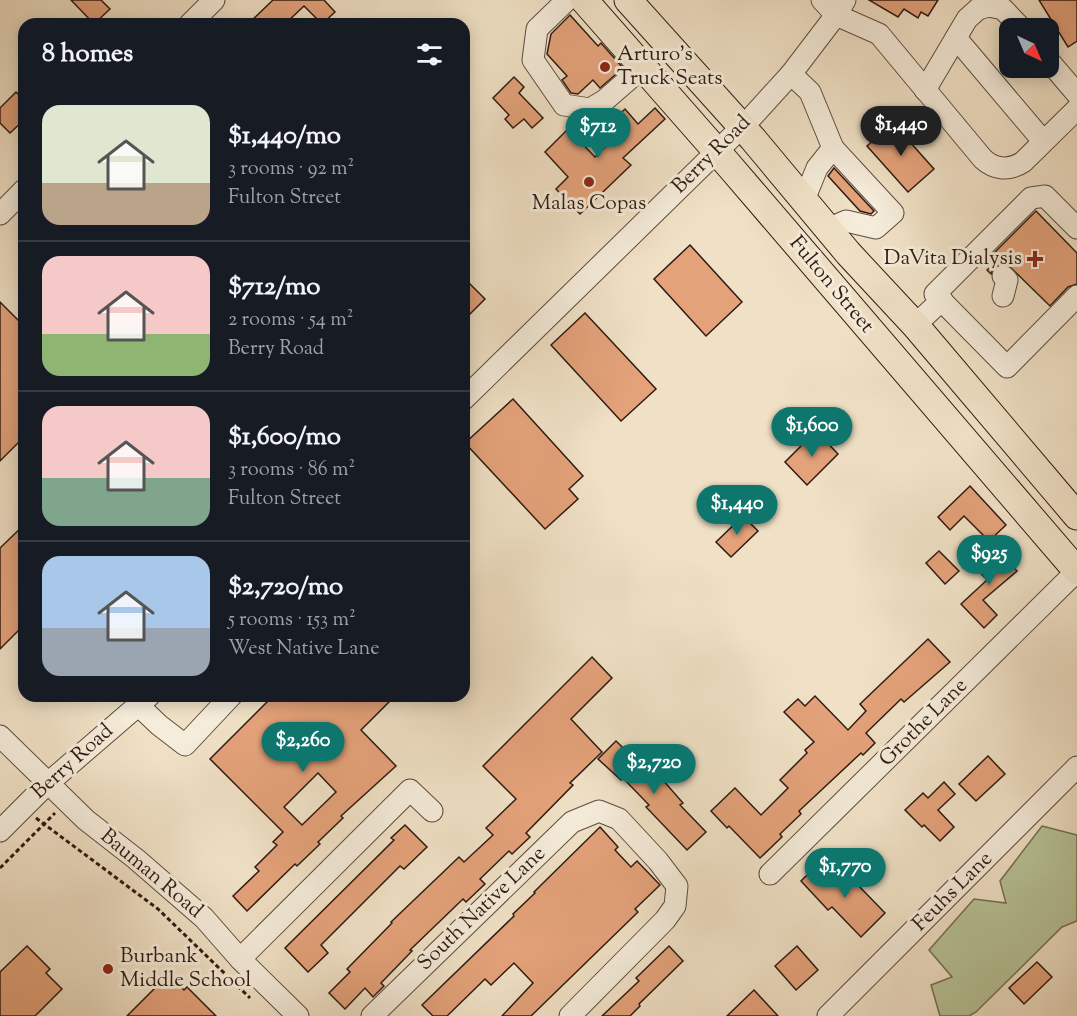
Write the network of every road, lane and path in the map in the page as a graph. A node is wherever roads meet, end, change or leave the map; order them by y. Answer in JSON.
{"nodes":[{"id":1,"x":214,"y":0,"type":"edge"},
{"id":2,"x":567,"y":0,"type":"edge"},
{"id":3,"x":584,"y":0,"type":"edge"},
{"id":4,"x":628,"y":0,"type":"edge"},
{"id":5,"x":834,"y":5,"type":"edge"},
{"id":6,"x":196,"y":18,"type":"edge"},
{"id":7,"x":1013,"y":18,"type":"edge"},
{"id":8,"x":956,"y":38,"type":"junction"},
{"id":9,"x":643,"y":67,"type":"junction"},
{"id":10,"x":1059,"y":73,"type":"edge"},
{"id":11,"x":791,"y":74,"type":"junction"},
{"id":12,"x":925,"y":90,"type":"junction"},
{"id":13,"x":1077,"y":94,"type":"edge"},
{"id":14,"x":1077,"y":109,"type":"edge"},
{"id":15,"x":742,"y":127,"type":"junction"},
{"id":16,"x":1043,"y":141,"type":"junction"},
{"id":17,"x":833,"y":148,"type":"junction"},
{"id":18,"x":717,"y":151,"type":"junction"},
{"id":19,"x":18,"y":196,"type":"edge"},
{"id":20,"x":804,"y":200,"type":"junction"},
{"id":21,"x":0,"y":214,"type":"edge"},
{"id":22,"x":1077,"y":228,"type":"edge"},
{"id":23,"x":828,"y":229,"type":"junction"},
{"id":24,"x":1077,"y":297,"type":"edge"},
{"id":25,"x":942,"y":300,"type":"junction"},
{"id":26,"x":915,"y":325,"type":"junction"},
{"id":27,"x":886,"y":348,"type":"junction"},
{"id":28,"x":470,"y":393,"type":"edge"},
{"id":29,"x":1077,"y":516,"type":"edge"},
{"id":30,"x":1077,"y":571,"type":"edge"},
{"id":31,"x":142,"y":702,"type":"edge"},
{"id":32,"x":144,"y":702,"type":"edge"},
{"id":33,"x":225,"y":702,"type":"edge"},
{"id":34,"x":0,"y":736,"type":"edge"},
{"id":35,"x":1077,"y":767,"type":"edge"},
{"id":36,"x":47,"y":784,"type":"junction"},
{"id":37,"x":58,"y":809,"type":"dead end"},
{"id":38,"x":432,"y":811,"type":"dead end"},
{"id":39,"x":31,"y":813,"type":"dead end"},
{"id":40,"x":44,"y":826,"type":"junction"},
{"id":41,"x":0,"y":831,"type":"edge"},
{"id":42,"x":0,"y":868,"type":"edge"},
{"id":43,"x":770,"y":874,"type":"dead end"},
{"id":44,"x":240,"y":959,"type":"junction"},
{"id":45,"x":250,"y":998,"type":"dead end"},
{"id":46,"x":298,"y":1016,"type":"edge"},
{"id":47,"x":372,"y":1016,"type":"edge"},
{"id":48,"x":570,"y":1016,"type":"edge"},
{"id":49,"x":828,"y":1016,"type":"edge"}],
"edges":[{"from":1,"to":6,"type":"street"},
{"from":2,"to":9,"type":"street"},
{"from":3,"to":9,"type":"main road","name":"Fulton Street"},
{"from":4,"to":15,"type":"main road","name":"Fulton Street"},
{"from":5,"to":11,"type":"street","name":"Berry Road"},
{"from":5,"to":12,"type":"street"},
{"from":7,"to":8,"type":"street"},
{"from":8,"to":12,"type":"street"},
{"from":8,"to":16,"type":"street"},
{"from":9,"to":18,"type":"main road","name":"Fulton Street"},
{"from":10,"to":13,"type":"street"},
{"from":11,"to":15,"type":"street","name":"Berry Road"},
{"from":11,"to":17,"type":"street"},
{"from":12,"to":16,"type":"street"},
{"from":14,"to":16,"type":"street"},
{"from":15,"to":18,"type":"street","name":"Berry Road"},
{"from":15,"to":20,"type":"main road","name":"Fulton Street"},
{"from":17,"to":20,"type":"street"},
{"from":17,"to":23,"type":"street"},
{"from":18,"to":27,"type":"main road","name":"Fulton Street"},
{"from":18,"to":28,"type":"street","name":"Berry Road"},
{"from":19,"to":21,"type":"street"},
{"from":20,"to":23,"type":"main road","name":"Fulton Street"},
{"from":22,"to":25,"type":"street"},
{"from":23,"to":26,"type":"main road","name":"Fulton Street"},
{"from":24,"to":25,"type":"street"},
{"from":25,"to":26,"type":"street"},
{"from":26,"to":27,"type":"main road"},
{"from":26,"to":29,"type":"main road","name":"Fulton Street"},
{"from":27,"to":30,"type":"main road","name":"Fulton Street"},
{"from":30,"to":43,"type":"street","name":"Grothe Lane"},
{"from":31,"to":36,"type":"street","name":"Berry Road"},
{"from":32,"to":33,"type":"street"},
{"from":34,"to":36,"type":"street","name":"Bauman Road"},
{"from":35,"to":49,"type":"street","name":"Feuhs Lane"},
{"from":36,"to":41,"type":"street","name":"Berry Road"},
{"from":36,"to":44,"type":"street","name":"Bauman Road"},
{"from":37,"to":40,"type":"path"},
{"from":38,"to":44,"type":"street"},
{"from":39,"to":40,"type":"path"},
{"from":40,"to":42,"type":"path"},
{"from":40,"to":45,"type":"path"},
{"from":44,"to":46,"type":"street","name":"Bauman Road"},
{"from":47,"to":48,"type":"street","name":"South Native Lane"}]}
